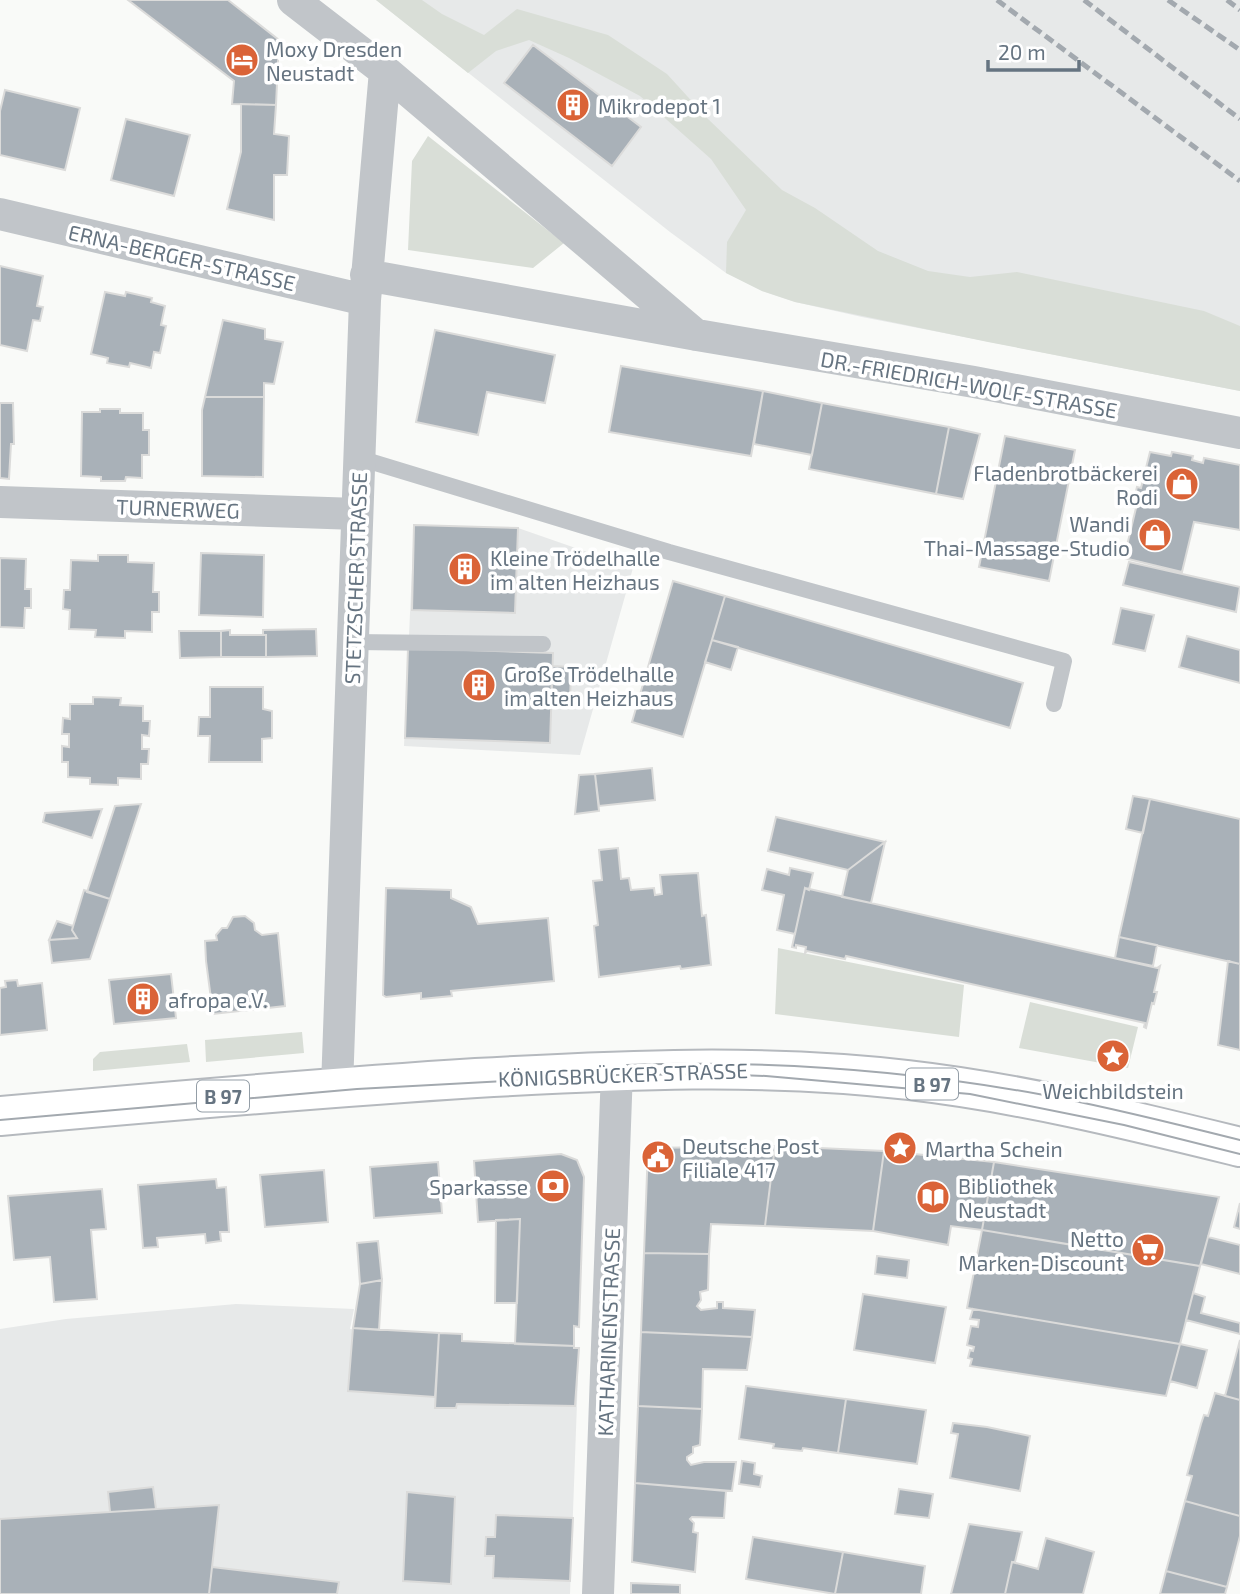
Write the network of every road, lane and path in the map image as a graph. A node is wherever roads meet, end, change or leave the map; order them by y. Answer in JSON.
{"nodes":[{"id":1,"x":293,"y":0,"type":"edge"},
{"id":2,"x":385,"y":71,"type":"junction"},
{"id":3,"x":0,"y":214,"type":"edge"},
{"id":4,"x":365,"y":287,"type":"junction"},
{"id":5,"x":697,"y":335,"type":"junction"},
{"id":6,"x":1240,"y":433,"type":"edge"},
{"id":7,"x":359,"y":458,"type":"junction"},
{"id":8,"x":0,"y":502,"type":"edge"},
{"id":9,"x":357,"y":514,"type":"junction"},
{"id":10,"x":353,"y":642,"type":"junction"},
{"id":11,"x":543,"y":644,"type":"dead end"},
{"id":12,"x":1054,"y":704,"type":"dead end"},
{"id":13,"x":617,"y":1070,"type":"junction"},
{"id":14,"x":337,"y":1087,"type":"junction"},
{"id":15,"x":0,"y":1116,"type":"edge"},
{"id":16,"x":1240,"y":1147,"type":"edge"},
{"id":17,"x":598,"y":1594,"type":"edge"}],
"edges":[{"from":1,"to":2,"type":"street"},
{"from":2,"to":4,"type":"street","name":"STETZSCHER STRASSE"},
{"from":2,"to":5,"type":"street"},
{"from":3,"to":4,"type":"street","name":"ERNA-BERGER-STRASSE"},
{"from":4,"to":5,"type":"street","name":"DR.-FRIEDRICH-WOLF-STRASSE"},
{"from":4,"to":7,"type":"street","name":"STETZSCHER STRASSE"},
{"from":5,"to":6,"type":"street","name":"DR.-FRIEDRICH-WOLF-STRASSE"},
{"from":7,"to":9,"type":"street","name":"STETZSCHER STRASSE"},
{"from":7,"to":12,"type":"lane"},
{"from":8,"to":9,"type":"street","name":"TURNERWEG"},
{"from":9,"to":10,"type":"street","name":"STETZSCHER STRASSE"},
{"from":10,"to":11,"type":"lane"},
{"from":10,"to":14,"type":"street","name":"STETZSCHER STRASSE"},
{"from":13,"to":14,"type":"main road","name":"KÖNIGSBRÜCKER STRASSE","number":"B 97"},
{"from":13,"to":16,"type":"main road","name":"KÖNIGSBRÜCKER STRASSE","number":"B 97"},
{"from":13,"to":17,"type":"street","name":"KATHARINENSTRASSE"},
{"from":14,"to":15,"type":"main road","name":"KÖNIGSBRÜCKER STRASSE","number":"B 97"}]}
